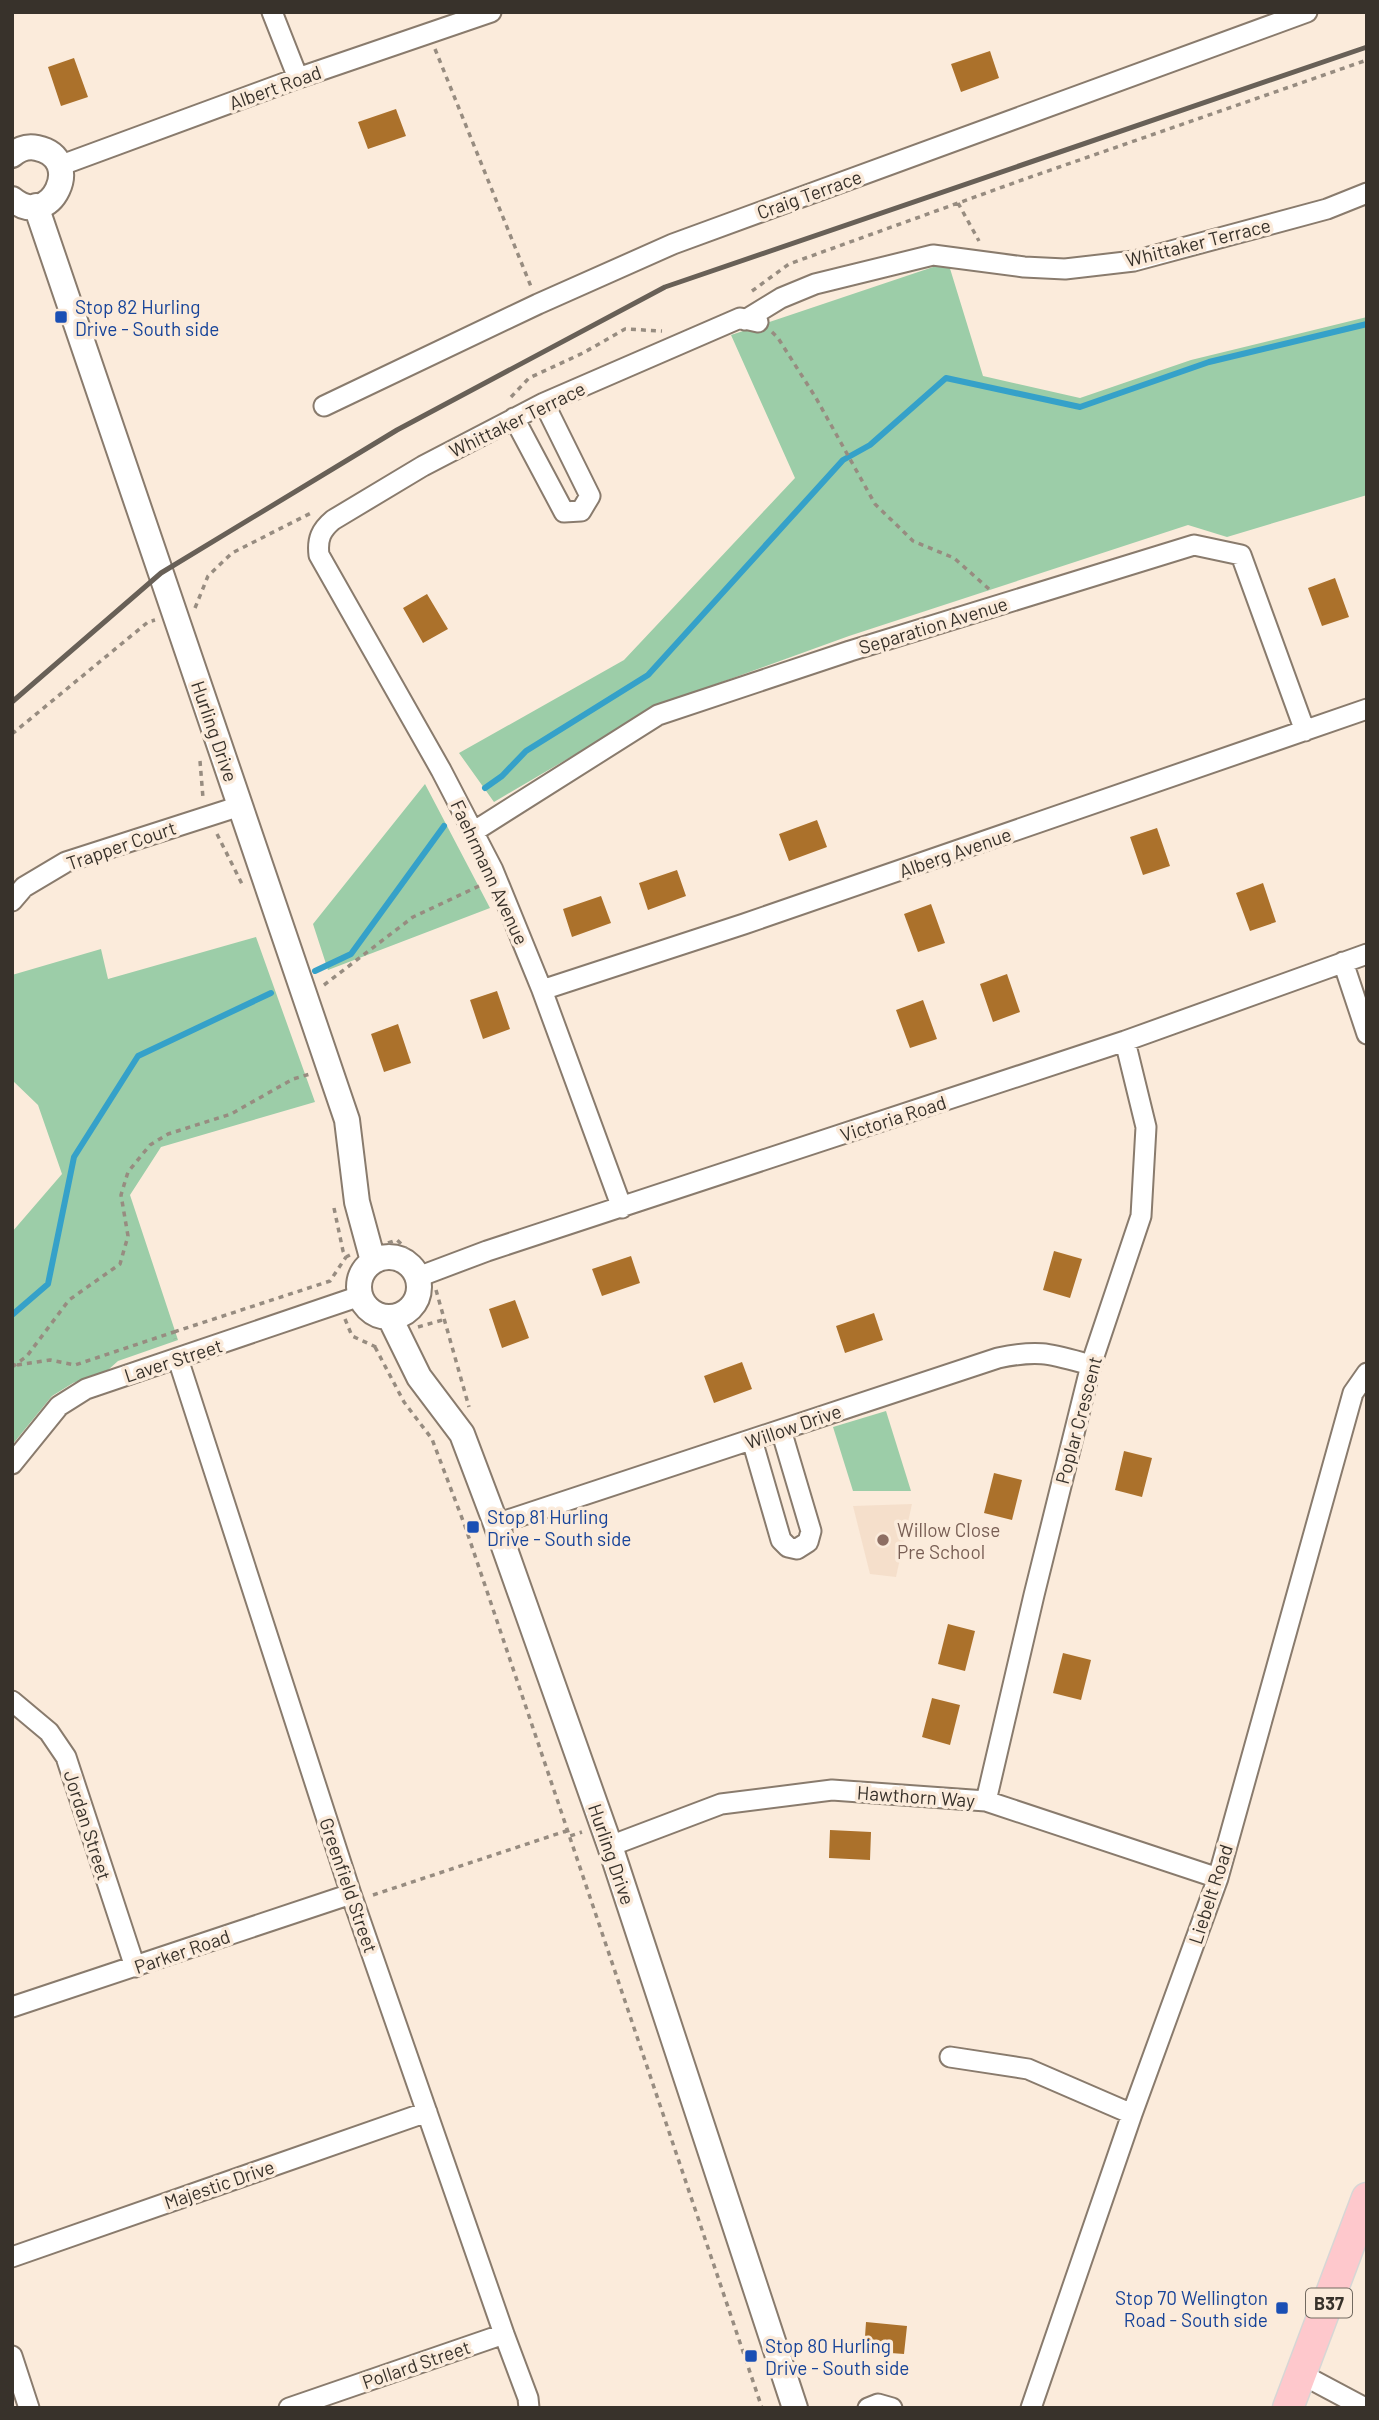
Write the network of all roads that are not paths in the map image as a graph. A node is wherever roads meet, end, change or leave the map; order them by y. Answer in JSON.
{"nodes":[{"id":1,"x":272,"y":12,"type":"edge"},
{"id":2,"x":491,"y":12,"type":"edge"},
{"id":3,"x":1307,"y":12,"type":"edge"},
{"id":4,"x":298,"y":78,"type":"junction"},
{"id":5,"x":14,"y":146,"type":"edge"},
{"id":6,"x":59,"y":166,"type":"junction"},
{"id":7,"x":1367,"y":193,"type":"edge"},
{"id":8,"x":12,"y":199,"type":"edge"},
{"id":9,"x":36,"y":206,"type":"junction"},
{"id":10,"x":544,"y":403,"type":"junction"},
{"id":11,"x":324,"y":406,"type":"dead end"},
{"id":12,"x":514,"y":418,"type":"junction"},
{"id":13,"x":319,"y":555,"type":"joint"},
{"id":14,"x":1367,"y":709,"type":"edge"},
{"id":15,"x":1305,"y":732,"type":"junction"},
{"id":16,"x":240,"y":806,"type":"junction"},
{"id":17,"x":473,"y":832,"type":"junction"},
{"id":18,"x":12,"y":901,"type":"edge"},
{"id":19,"x":1367,"y":954,"type":"edge"},
{"id":20,"x":1343,"y":962,"type":"junction"},
{"id":21,"x":542,"y":990,"type":"junction"},
{"id":22,"x":1367,"y":1034,"type":"edge"},
{"id":23,"x":1125,"y":1041,"type":"junction"},
{"id":24,"x":622,"y":1208,"type":"junction"},
{"id":25,"x":371,"y":1255,"type":"junction"},
{"id":26,"x":418,"y":1277,"type":"junction"},
{"id":27,"x":360,"y":1296,"type":"junction"},
{"id":28,"x":390,"y":1318,"type":"junction"},
{"id":29,"x":178,"y":1359,"type":"junction"},
{"id":30,"x":1091,"y":1365,"type":"junction"},
{"id":31,"x":1367,"y":1373,"type":"edge"},
{"id":32,"x":781,"y":1430,"type":"junction"},
{"id":33,"x":752,"y":1440,"type":"junction"},
{"id":34,"x":12,"y":1464,"type":"edge"},
{"id":35,"x":496,"y":1524,"type":"junction"},
{"id":36,"x":12,"y":1701,"type":"edge"},
{"id":37,"x":986,"y":1801,"type":"junction"},
{"id":38,"x":606,"y":1835,"type":"junction"},
{"id":39,"x":1218,"y":1878,"type":"junction"},
{"id":40,"x":351,"y":1894,"type":"junction"},
{"id":41,"x":135,"y":1966,"type":"junction"},
{"id":42,"x":12,"y":2007,"type":"edge"},
{"id":43,"x":950,"y":2057,"type":"dead end"},
{"id":44,"x":427,"y":2112,"type":"junction"},
{"id":45,"x":1132,"y":2114,"type":"junction"},
{"id":46,"x":1367,"y":2198,"type":"edge"},
{"id":47,"x":12,"y":2257,"type":"edge"},
{"id":48,"x":504,"y":2334,"type":"junction"},
{"id":49,"x":12,"y":2356,"type":"edge"},
{"id":50,"x":1303,"y":2375,"type":"junction"},
{"id":51,"x":29,"y":2408,"type":"edge"},
{"id":52,"x":289,"y":2408,"type":"edge"},
{"id":53,"x":529,"y":2408,"type":"edge"},
{"id":54,"x":795,"y":2408,"type":"edge"},
{"id":55,"x":868,"y":2408,"type":"edge"},
{"id":56,"x":892,"y":2408,"type":"edge"},
{"id":57,"x":1031,"y":2408,"type":"edge"},
{"id":58,"x":1288,"y":2408,"type":"edge"},
{"id":59,"x":1365,"y":2408,"type":"edge"}],
"edges":[{"from":1,"to":4,"type":"street"},
{"from":2,"to":4,"type":"street","name":"Albert Road"},
{"from":3,"to":11,"type":"street","name":"Craig Terrace"},
{"from":4,"to":6,"type":"street","name":"Albert Road"},
{"from":5,"to":6,"type":"street"},
{"from":6,"to":9,"type":"street"},
{"from":7,"to":10,"type":"street","name":"Whittaker Terrace"},
{"from":8,"to":9,"type":"street"},
{"from":9,"to":16,"type":"street","name":"Hurling Drive"},
{"from":10,"to":12,"type":"street","name":"Whittaker Terrace"},
{"from":10,"to":12,"type":"street"},
{"from":12,"to":13,"type":"street","name":"Whittaker Terrace"},
{"from":13,"to":17,"type":"street","name":"Faehrmann Avenue"},
{"from":14,"to":15,"type":"street","name":"Alberg Avenue"},
{"from":15,"to":17,"type":"street","name":"Separation Avenue"},
{"from":15,"to":21,"type":"street","name":"Alberg Avenue"},
{"from":16,"to":18,"type":"street","name":"Trapper Court"},
{"from":16,"to":25,"type":"street","name":"Hurling Drive"},
{"from":17,"to":21,"type":"street","name":"Faehrmann Avenue"},
{"from":19,"to":20,"type":"street","name":"Victoria Road"},
{"from":20,"to":22,"type":"street"},
{"from":20,"to":23,"type":"street","name":"Victoria Road"},
{"from":21,"to":24,"type":"street","name":"Faehrmann Avenue"},
{"from":23,"to":24,"type":"street","name":"Victoria Road"},
{"from":23,"to":30,"type":"street","name":"Poplar Crescent"},
{"from":24,"to":26,"type":"street","name":"Victoria Road"},
{"from":25,"to":26,"type":"street"},
{"from":25,"to":27,"type":"street"},
{"from":26,"to":28,"type":"street"},
{"from":27,"to":28,"type":"street"},
{"from":27,"to":29,"type":"street","name":"Laver Street"},
{"from":28,"to":35,"type":"street","name":"Hurling Drive"},
{"from":29,"to":34,"type":"street","name":"Laver Street"},
{"from":29,"to":40,"type":"street","name":"Greenfield Street"},
{"from":30,"to":32,"type":"street","name":"Willow Drive"},
{"from":30,"to":37,"type":"street","name":"Poplar Crescent"},
{"from":31,"to":39,"type":"street","name":"Liebelt Road"},
{"from":32,"to":33,"type":"street","name":"Willow Drive"},
{"from":32,"to":33,"type":"street"},
{"from":33,"to":35,"type":"street","name":"Willow Drive"},
{"from":35,"to":38,"type":"street","name":"Hurling Drive"},
{"from":36,"to":41,"type":"street","name":"Jordan Street"},
{"from":37,"to":38,"type":"street","name":"Hawthorn Way"},
{"from":37,"to":39,"type":"street","name":"Hawthorn Way"},
{"from":38,"to":54,"type":"street","name":"Hurling Drive"},
{"from":39,"to":45,"type":"street","name":"Liebelt Road"},
{"from":40,"to":41,"type":"street","name":"Parker Road"},
{"from":40,"to":44,"type":"street","name":"Greenfield Street"},
{"from":41,"to":42,"type":"street","name":"Parker Road"},
{"from":43,"to":45,"type":"street"},
{"from":44,"to":47,"type":"street","name":"Majestic Drive"},
{"from":44,"to":48,"type":"street","name":"Greenfield Street"},
{"from":45,"to":57,"type":"street","name":"Liebelt Road"},
{"from":46,"to":50,"type":"main road","number":"B37"},
{"from":48,"to":52,"type":"street","name":"Pollard Street"},
{"from":48,"to":53,"type":"street","name":"Greenfield Street"},
{"from":49,"to":51,"type":"street"},
{"from":50,"to":58,"type":"main road","number":"B37"},
{"from":50,"to":59,"type":"street"},
{"from":55,"to":56,"type":"street"}]}
